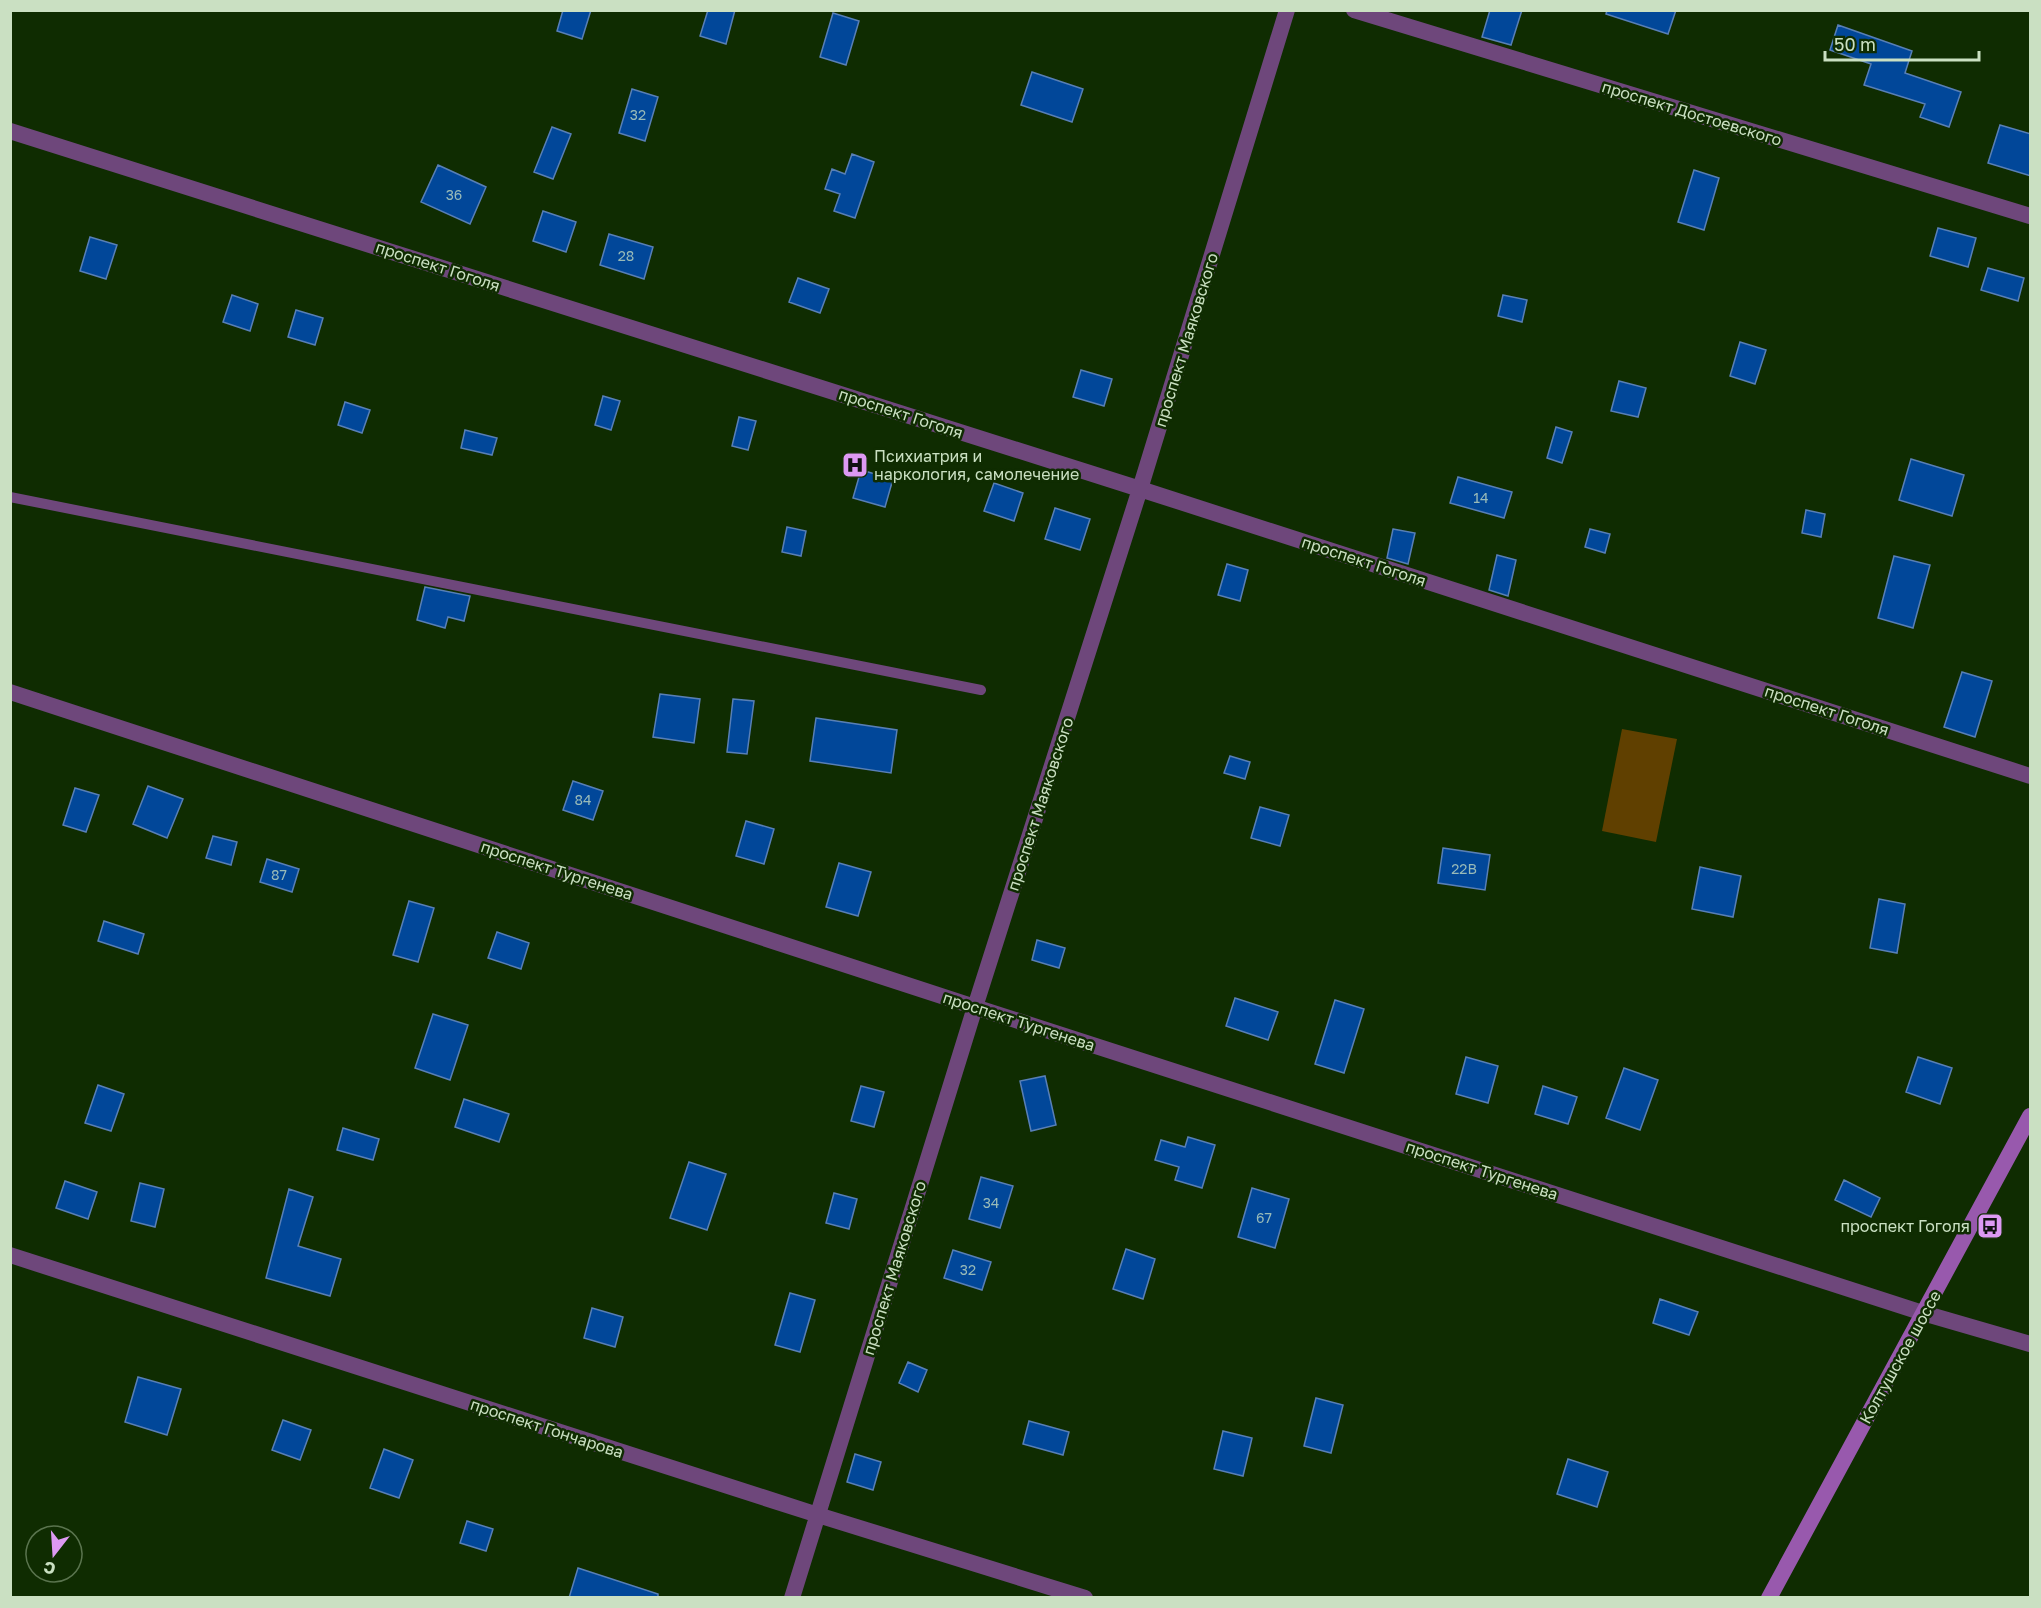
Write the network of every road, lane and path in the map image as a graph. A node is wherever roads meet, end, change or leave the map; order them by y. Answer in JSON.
{"nodes":[{"id":1,"x":1287,"y":10,"type":"edge"},
{"id":2,"x":1353,"y":10,"type":"edge"},
{"id":3,"x":10,"y":131,"type":"edge"},
{"id":4,"x":2031,"y":216,"type":"edge"},
{"id":5,"x":1140,"y":489,"type":"junction"},
{"id":6,"x":10,"y":497,"type":"edge"},
{"id":7,"x":981,"y":690,"type":"dead end"},
{"id":8,"x":10,"y":692,"type":"edge"},
{"id":9,"x":2031,"y":776,"type":"edge"},
{"id":10,"x":975,"y":1007,"type":"junction"},
{"id":11,"x":2031,"y":1116,"type":"edge"},
{"id":12,"x":10,"y":1255,"type":"edge"},
{"id":13,"x":1923,"y":1313,"type":"junction"},
{"id":14,"x":2031,"y":1344,"type":"edge"},
{"id":15,"x":818,"y":1515,"type":"junction"},
{"id":16,"x":792,"y":1598,"type":"edge"},
{"id":17,"x":1084,"y":1598,"type":"edge"},
{"id":18,"x":1769,"y":1598,"type":"edge"}],
"edges":[{"from":1,"to":5,"type":"street","name":"проспект Маяковского"},
{"from":2,"to":4,"type":"street","name":"проспект Достоевского"},
{"from":3,"to":5,"type":"street","name":"проспект Гоголя"},
{"from":5,"to":9,"type":"street","name":"проспект Гоголя"},
{"from":5,"to":10,"type":"street","name":"проспект Маяковского"},
{"from":6,"to":7,"type":"lane"},
{"from":8,"to":10,"type":"street","name":"проспект Тургенева"},
{"from":10,"to":13,"type":"street","name":"проспект Тургенева"},
{"from":10,"to":15,"type":"street","name":"проспект Маяковского"},
{"from":11,"to":13,"type":"main road","name":"Колтушское шоссе"},
{"from":12,"to":15,"type":"street","name":"проспект Гончарова"},
{"from":13,"to":14,"type":"street","name":"проспект Тургенева"},
{"from":13,"to":18,"type":"main road","name":"Колтушское шоссе"},
{"from":15,"to":16,"type":"street","name":"проспект Маяковского"},
{"from":15,"to":17,"type":"street","name":"проспект Гончарова"}]}
